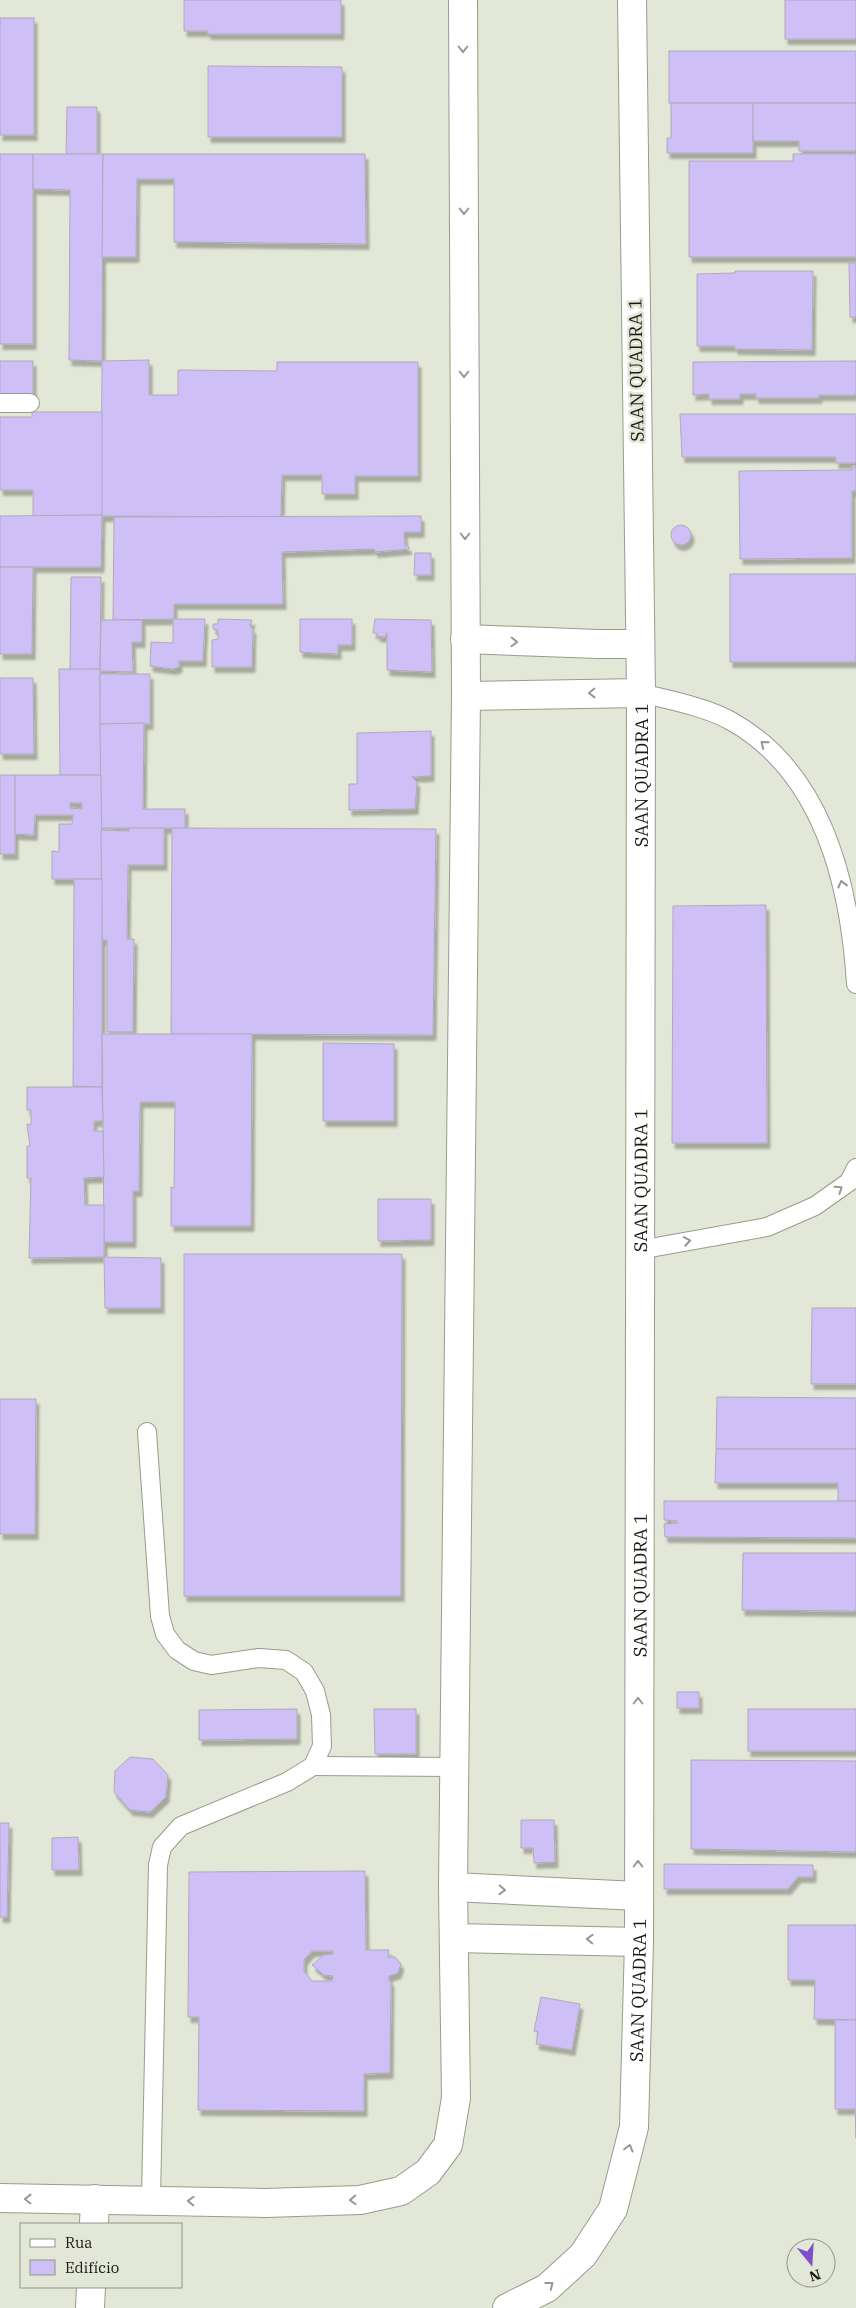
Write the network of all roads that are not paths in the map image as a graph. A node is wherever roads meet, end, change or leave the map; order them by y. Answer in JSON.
{"nodes":[{"id":1,"x":463,"y":0,"type":"edge"},
{"id":2,"x":632,"y":0,"type":"edge"},
{"id":3,"x":0,"y":403,"type":"edge"},
{"id":4,"x":30,"y":403,"type":"dead end"},
{"id":5,"x":465,"y":640,"type":"junction"},
{"id":6,"x":640,"y":644,"type":"junction"},
{"id":7,"x":641,"y":693,"type":"junction"},
{"id":8,"x":466,"y":696,"type":"junction"},
{"id":9,"x":856,"y":984,"type":"edge"},
{"id":10,"x":856,"y":1168,"type":"edge"},
{"id":11,"x":639,"y":1250,"type":"junction"},
{"id":12,"x":147,"y":1432,"type":"dead end"},
{"id":13,"x":313,"y":1766,"type":"junction"},
{"id":14,"x":454,"y":1766,"type":"junction"},
{"id":15,"x":453,"y":1887,"type":"junction"},
{"id":16,"x":638,"y":1896,"type":"junction"},
{"id":17,"x":455,"y":1938,"type":"junction"},
{"id":18,"x":639,"y":1942,"type":"junction"},
{"id":19,"x":0,"y":2198,"type":"edge"},
{"id":20,"x":151,"y":2199,"type":"junction"},
{"id":21,"x":95,"y":2212,"type":"edge"},
{"id":22,"x":91,"y":2288,"type":"edge"},
{"id":23,"x":90,"y":2308,"type":"edge"},
{"id":24,"x":507,"y":2308,"type":"edge"}],
"edges":[{"from":1,"to":5,"type":"street","one_way":true},
{"from":2,"to":6,"type":"street","name":"SAAN QUADRA 1"},
{"from":3,"to":4,"type":"lane"},
{"from":5,"to":6,"type":"street","one_way":true},
{"from":5,"to":8,"type":"street"},
{"from":6,"to":7,"type":"street","name":"SAAN QUADRA 1"},
{"from":7,"to":8,"type":"street","one_way":true},
{"from":9,"to":7,"type":"lane","one_way":true},
{"from":7,"to":11,"type":"street","name":"SAAN QUADRA 1"},
{"from":8,"to":14,"type":"street"},
{"from":11,"to":10,"type":"lane","one_way":true},
{"from":16,"to":11,"type":"street","name":"SAAN QUADRA 1","one_way":true},
{"from":12,"to":13,"type":"lane"},
{"from":13,"to":14,"type":"lane"},
{"from":13,"to":20,"type":"lane"},
{"from":14,"to":15,"type":"street"},
{"from":15,"to":16,"type":"street","one_way":true},
{"from":15,"to":17,"type":"street"},
{"from":16,"to":18,"type":"street","name":"SAAN QUADRA 1"},
{"from":18,"to":17,"type":"street","one_way":true},
{"from":17,"to":20,"type":"street","one_way":true},
{"from":24,"to":18,"type":"street","name":"SAAN QUADRA 1","one_way":true},
{"from":21,"to":19,"type":"street","one_way":true},
{"from":20,"to":21,"type":"street"},
{"from":22,"to":23,"type":"street"}]}
